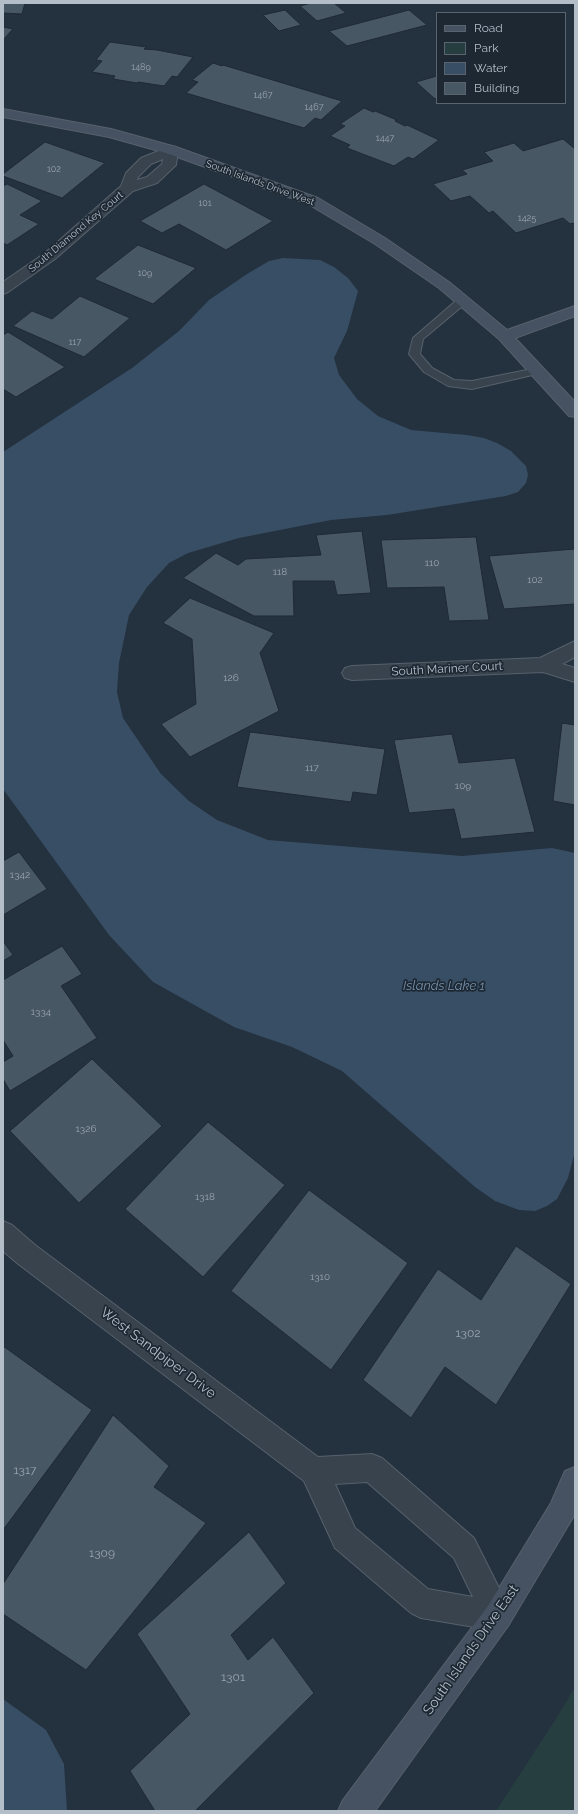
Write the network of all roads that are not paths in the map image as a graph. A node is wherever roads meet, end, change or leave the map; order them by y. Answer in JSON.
{"nodes":[{"id":1,"x":3,"y":113,"type":"edge"},
{"id":2,"x":170,"y":150,"type":"junction"},
{"id":3,"x":3,"y":289,"type":"edge"},
{"id":4,"x":462,"y":301,"type":"junction"},
{"id":5,"x":575,"y":312,"type":"edge"},
{"id":6,"x":504,"y":336,"type":"junction"},
{"id":7,"x":537,"y":371,"type":"junction"},
{"id":8,"x":575,"y":412,"type":"edge"},
{"id":9,"x":575,"y":648,"type":"edge"},
{"id":10,"x":543,"y":665,"type":"junction"},
{"id":11,"x":352,"y":673,"type":"dead end"},
{"id":12,"x":575,"y":676,"type":"edge"},
{"id":13,"x":3,"y":1234,"type":"edge"},
{"id":14,"x":314,"y":1471,"type":"junction"},
{"id":15,"x":575,"y":1480,"type":"edge"},
{"id":16,"x":498,"y":1616,"type":"junction"},
{"id":17,"x":354,"y":1811,"type":"edge"}],
"edges":[{"from":1,"to":2,"type":"street","name":"South Islands Drive West"},
{"from":2,"to":3,"type":"street","name":"South Diamond Key Court"},
{"from":2,"to":4,"type":"street","name":"South Islands Drive West"},
{"from":4,"to":6,"type":"street","name":"South Islands Drive West"},
{"from":4,"to":7,"type":"lane"},
{"from":5,"to":6,"type":"street"},
{"from":6,"to":7,"type":"street"},
{"from":7,"to":8,"type":"street"},
{"from":9,"to":10,"type":"street","name":"South Mariner Court"},
{"from":10,"to":11,"type":"street","name":"South Mariner Court"},
{"from":10,"to":12,"type":"street","name":"South Mariner Court"},
{"from":13,"to":14,"type":"street","name":"West Sandpiper Drive"},
{"from":14,"to":16,"type":"street","name":"West Sandpiper Drive"},
{"from":14,"to":16,"type":"street"},
{"from":15,"to":16,"type":"street","name":"South Islands Drive East"},
{"from":16,"to":17,"type":"street","name":"South Islands Drive East"}]}
